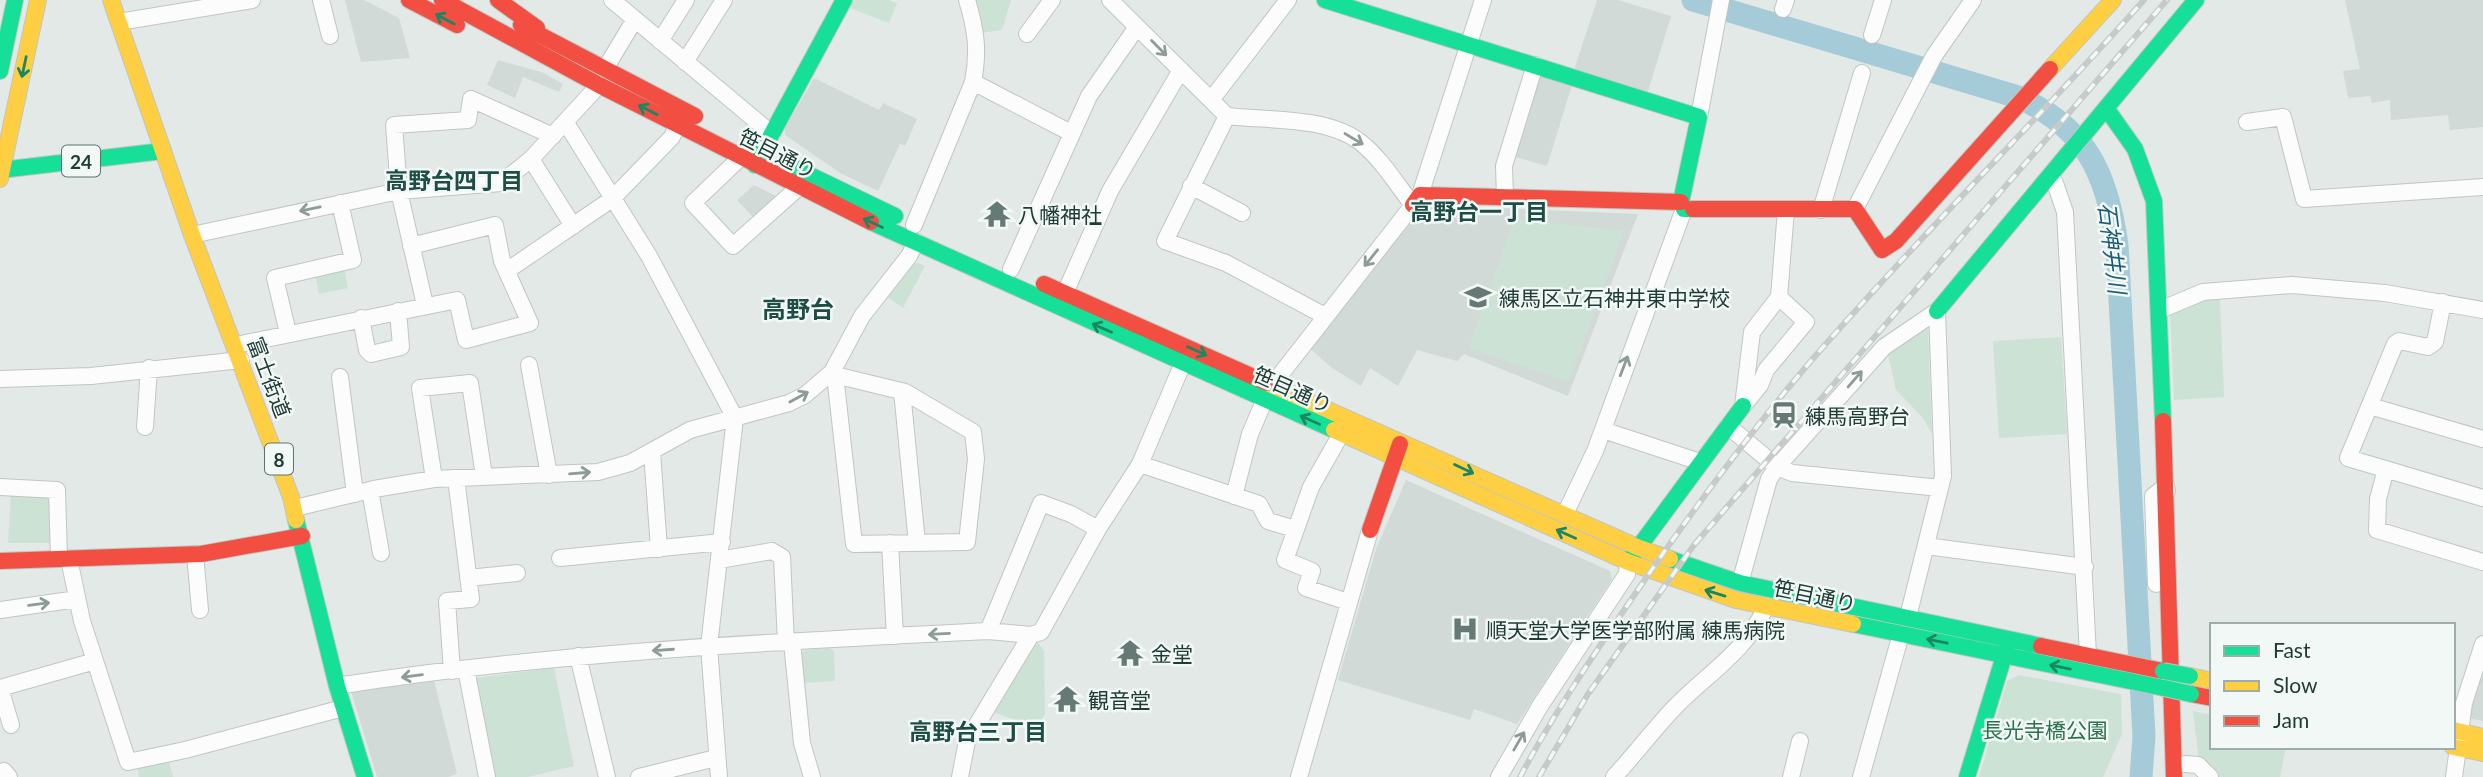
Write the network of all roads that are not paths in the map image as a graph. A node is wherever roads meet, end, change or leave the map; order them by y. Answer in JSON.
{"nodes":[{"id":1,"x":15,"y":0,"type":"edge"},
{"id":2,"x":38,"y":0,"type":"edge"},
{"id":3,"x":111,"y":0,"type":"edge"},
{"id":4,"x":252,"y":0,"type":"edge"},
{"id":5,"x":321,"y":0,"type":"edge"},
{"id":6,"x":409,"y":0,"type":"edge"},
{"id":7,"x":442,"y":0,"type":"edge"},
{"id":8,"x":474,"y":0,"type":"edge"},
{"id":9,"x":498,"y":0,"type":"edge"},
{"id":10,"x":611,"y":0,"type":"edge"},
{"id":11,"x":686,"y":0,"type":"edge"},
{"id":12,"x":724,"y":0,"type":"edge"},
{"id":13,"x":844,"y":0,"type":"edge"},
{"id":14,"x":967,"y":0,"type":"edge"},
{"id":15,"x":1052,"y":0,"type":"edge"},
{"id":16,"x":1110,"y":0,"type":"edge"},
{"id":17,"x":1288,"y":0,"type":"edge"},
{"id":18,"x":1325,"y":0,"type":"edge"},
{"id":19,"x":1483,"y":0,"type":"edge"},
{"id":20,"x":1721,"y":0,"type":"edge"},
{"id":21,"x":1883,"y":0,"type":"edge"},
{"id":22,"x":1973,"y":0,"type":"edge"},
{"id":23,"x":2111,"y":0,"type":"edge"},
{"id":24,"x":2196,"y":0,"type":"edge"},
{"id":25,"x":635,"y":19,"type":"junction"},
{"id":26,"x":119,"y":22,"type":"junction"},
{"id":27,"x":1138,"y":27,"type":"junction"},
{"id":28,"x":1027,"y":34,"type":"dead end"},
{"id":29,"x":1872,"y":35,"type":"dead end"},
{"id":30,"x":330,"y":36,"type":"dead end"},
{"id":31,"x":660,"y":41,"type":"junction"},
{"id":32,"x":1468,"y":44,"type":"junction"},
{"id":33,"x":558,"y":54,"type":"junction"},
{"id":34,"x":685,"y":62,"type":"junction"},
{"id":35,"x":1535,"y":65,"type":"junction"},
{"id":36,"x":605,"y":69,"type":"junction"},
{"id":37,"x":1181,"y":70,"type":"junction"},
{"id":38,"x":0,"y":71,"type":"edge"},
{"id":39,"x":1862,"y":73,"type":"dead end"},
{"id":40,"x":973,"y":82,"type":"junction"},
{"id":41,"x":599,"y":85,"type":"junction"},
{"id":42,"x":1211,"y":100,"type":"junction"},
{"id":43,"x":2106,"y":108,"type":"junction"},
{"id":44,"x":1227,"y":116,"type":"junction"},
{"id":45,"x":1699,"y":117,"type":"junction"},
{"id":46,"x":2247,"y":121,"type":"dead end"},
{"id":47,"x":566,"y":122,"type":"junction"},
{"id":48,"x":677,"y":125,"type":"junction"},
{"id":49,"x":1071,"y":133,"type":"junction"},
{"id":50,"x":772,"y":134,"type":"junction"},
{"id":51,"x":553,"y":136,"type":"junction"},
{"id":52,"x":163,"y":150,"type":"junction"},
{"id":53,"x":740,"y":158,"type":"junction"},
{"id":54,"x":531,"y":159,"type":"junction"},
{"id":55,"x":759,"y":159,"type":"junction"},
{"id":56,"x":0,"y":173,"type":"edge"},
{"id":57,"x":2050,"y":176,"type":"junction"},
{"id":58,"x":1191,"y":186,"type":"junction"},
{"id":59,"x":799,"y":187,"type":"junction"},
{"id":60,"x":2483,"y":187,"type":"edge"},
{"id":61,"x":399,"y":191,"type":"junction"},
{"id":62,"x":1505,"y":198,"type":"junction"},
{"id":63,"x":612,"y":199,"type":"junction"},
{"id":64,"x":1417,"y":200,"type":"junction"},
{"id":65,"x":340,"y":203,"type":"junction"},
{"id":66,"x":1682,"y":206,"type":"junction"},
{"id":67,"x":1855,"y":209,"type":"junction"},
{"id":68,"x":1786,"y":210,"type":"junction"},
{"id":69,"x":1821,"y":210,"type":"junction"},
{"id":70,"x":1242,"y":213,"type":"dead end"},
{"id":71,"x":914,"y":225,"type":"junction"},
{"id":72,"x":573,"y":226,"type":"junction"},
{"id":73,"x":192,"y":235,"type":"junction"},
{"id":74,"x":916,"y":242,"type":"junction"},
{"id":75,"x":411,"y":246,"type":"junction"},
{"id":76,"x":1011,"y":269,"type":"junction"},
{"id":77,"x":508,"y":270,"type":"junction"},
{"id":78,"x":1065,"y":293,"type":"junction"},
{"id":79,"x":1779,"y":297,"type":"junction"},
{"id":80,"x":2443,"y":302,"type":"junction"},
{"id":81,"x":425,"y":306,"type":"junction"},
{"id":82,"x":2160,"y":310,"type":"junction"},
{"id":83,"x":2483,"y":310,"type":"edge"},
{"id":84,"x":398,"y":311,"type":"junction"},
{"id":85,"x":1937,"y":311,"type":"junction"},
{"id":86,"x":1325,"y":316,"type":"junction"},
{"id":87,"x":361,"y":318,"type":"junction"},
{"id":88,"x":288,"y":333,"type":"junction"},
{"id":89,"x":1751,"y":345,"type":"junction"},
{"id":90,"x":1784,"y":349,"type":"junction"},
{"id":91,"x":238,"y":352,"type":"junction"},
{"id":92,"x":1183,"y":363,"type":"junction"},
{"id":93,"x":529,"y":365,"type":"dead end"},
{"id":94,"x":149,"y":369,"type":"junction"},
{"id":95,"x":833,"y":373,"type":"junction"},
{"id":96,"x":340,"y":377,"type":"dead end"},
{"id":97,"x":0,"y":379,"type":"edge"},
{"id":98,"x":902,"y":391,"type":"junction"},
{"id":99,"x":1269,"y":392,"type":"junction"},
{"id":100,"x":1743,"y":406,"type":"junction"},
{"id":101,"x":2370,"y":406,"type":"junction"},
{"id":102,"x":735,"y":418,"type":"junction"},
{"id":103,"x":1728,"y":426,"type":"junction"},
{"id":104,"x":145,"y":427,"type":"dead end"},
{"id":105,"x":1602,"y":430,"type":"junction"},
{"id":106,"x":1341,"y":433,"type":"junction"},
{"id":107,"x":2483,"y":439,"type":"edge"},
{"id":108,"x":1402,"y":441,"type":"junction"},
{"id":109,"x":652,"y":453,"type":"junction"},
{"id":110,"x":1395,"y":458,"type":"junction"},
{"id":111,"x":1700,"y":462,"type":"junction"},
{"id":112,"x":1140,"y":464,"type":"junction"},
{"id":113,"x":1777,"y":467,"type":"junction"},
{"id":114,"x":2386,"y":469,"type":"junction"},
{"id":115,"x":549,"y":475,"type":"junction"},
{"id":116,"x":484,"y":476,"type":"junction"},
{"id":117,"x":456,"y":478,"type":"junction"},
{"id":118,"x":434,"y":480,"type":"junction"},
{"id":119,"x":2166,"y":486,"type":"junction"},
{"id":120,"x":0,"y":487,"type":"edge"},
{"id":121,"x":1940,"y":488,"type":"junction"},
{"id":122,"x":362,"y":492,"type":"junction"},
{"id":123,"x":1234,"y":496,"type":"junction"},
{"id":124,"x":2483,"y":498,"type":"edge"},
{"id":125,"x":295,"y":508,"type":"junction"},
{"id":126,"x":1565,"y":514,"type":"junction"},
{"id":127,"x":1098,"y":529,"type":"junction"},
{"id":128,"x":1295,"y":529,"type":"junction"},
{"id":129,"x":1370,"y":530,"type":"joint"},
{"id":130,"x":302,"y":536,"type":"junction"},
{"id":131,"x":722,"y":542,"type":"junction"},
{"id":132,"x":917,"y":542,"type":"junction"},
{"id":133,"x":890,"y":543,"type":"junction"},
{"id":134,"x":1926,"y":546,"type":"junction"},
{"id":135,"x":1637,"y":547,"type":"junction"},
{"id":136,"x":659,"y":549,"type":"junction"},
{"id":137,"x":381,"y":553,"type":"dead end"},
{"id":138,"x":195,"y":554,"type":"junction"},
{"id":139,"x":560,"y":558,"type":"dead end"},
{"id":140,"x":64,"y":559,"type":"junction"},
{"id":141,"x":719,"y":560,"type":"junction"},
{"id":142,"x":0,"y":561,"type":"edge"},
{"id":143,"x":1628,"y":562,"type":"junction"},
{"id":144,"x":2483,"y":562,"type":"edge"},
{"id":145,"x":2085,"y":567,"type":"junction"},
{"id":146,"x":517,"y":573,"type":"dead end"},
{"id":147,"x":468,"y":578,"type":"junction"},
{"id":148,"x":1740,"y":583,"type":"junction"},
{"id":149,"x":78,"y":599,"type":"junction"},
{"id":150,"x":1349,"y":602,"type":"junction"},
{"id":151,"x":1766,"y":606,"type":"junction"},
{"id":152,"x":0,"y":610,"type":"edge"},
{"id":153,"x":201,"y":610,"type":"dead end"},
{"id":154,"x":1908,"y":617,"type":"junction"},
{"id":155,"x":988,"y":632,"type":"junction"},
{"id":156,"x":1901,"y":634,"type":"junction"},
{"id":157,"x":1031,"y":635,"type":"junction"},
{"id":158,"x":895,"y":636,"type":"junction"},
{"id":159,"x":2009,"y":639,"type":"junction"},
{"id":160,"x":789,"y":642,"type":"junction"},
{"id":161,"x":2483,"y":644,"type":"edge"},
{"id":162,"x":709,"y":646,"type":"junction"},
{"id":163,"x":2004,"y":655,"type":"junction"},
{"id":164,"x":2088,"y":655,"type":"junction"},
{"id":165,"x":578,"y":656,"type":"junction"},
{"id":166,"x":95,"y":661,"type":"junction"},
{"id":167,"x":459,"y":670,"type":"junction"},
{"id":168,"x":2118,"y":670,"type":"junction"},
{"id":169,"x":2160,"y":679,"type":"junction"},
{"id":170,"x":2210,"y":681,"type":"edge"},
{"id":171,"x":337,"y":686,"type":"junction"},
{"id":172,"x":0,"y":688,"type":"edge"},
{"id":173,"x":2210,"y":698,"type":"edge"},
{"id":174,"x":343,"y":708,"type":"junction"},
{"id":175,"x":11,"y":724,"type":"dead end"},
{"id":176,"x":2483,"y":737,"type":"edge"},
{"id":177,"x":2456,"y":739,"type":"edge"},
{"id":178,"x":1800,"y":741,"type":"dead end"},
{"id":179,"x":2483,"y":753,"type":"edge"},
{"id":180,"x":716,"y":758,"type":"junction"},
{"id":181,"x":2193,"y":769,"type":"edge"},
{"id":182,"x":0,"y":772,"type":"edge"},
{"id":183,"x":9,"y":777,"type":"edge"},
{"id":184,"x":365,"y":777,"type":"edge"},
{"id":185,"x":487,"y":777,"type":"edge"},
{"id":186,"x":607,"y":777,"type":"edge"},
{"id":187,"x":639,"y":777,"type":"edge"},
{"id":188,"x":719,"y":777,"type":"edge"},
{"id":189,"x":811,"y":777,"type":"edge"},
{"id":190,"x":960,"y":777,"type":"edge"},
{"id":191,"x":1299,"y":777,"type":"edge"},
{"id":192,"x":1499,"y":777,"type":"edge"},
{"id":193,"x":1614,"y":777,"type":"edge"},
{"id":194,"x":1791,"y":777,"type":"edge"},
{"id":195,"x":1861,"y":777,"type":"edge"},
{"id":196,"x":1967,"y":777,"type":"edge"},
{"id":197,"x":2163,"y":777,"type":"edge"},
{"id":198,"x":2174,"y":777,"type":"edge"},
{"id":199,"x":2454,"y":777,"type":"edge"}],
"edges":[{"from":1,"to":38,"type":"main road"},
{"from":2,"to":56,"type":"main road","number":"24","one_way":true},
{"from":3,"to":26,"type":"main road","name":"富士街道","number":"8"},
{"from":4,"to":26,"type":"street"},
{"from":5,"to":30,"type":"street"},
{"from":33,"to":6,"type":"main road","one_way":true},
{"from":7,"to":33,"type":"main road","name":"笹目通り"},
{"from":8,"to":33,"type":"main road","name":"笹目通り"},
{"from":9,"to":33,"type":"main road"},
{"from":10,"to":25,"type":"street"},
{"from":11,"to":31,"type":"street"},
{"from":12,"to":34,"type":"street"},
{"from":13,"to":50,"type":"main road"},
{"from":14,"to":40,"type":"street"},
{"from":15,"to":28,"type":"street"},
{"from":16,"to":27,"type":"street"},
{"from":17,"to":42,"type":"street"},
{"from":18,"to":32,"type":"main road"},
{"from":19,"to":32,"type":"street"},
{"from":20,"to":45,"type":"street"},
{"from":21,"to":29,"type":"street"},
{"from":22,"to":67,"type":"street"},
{"from":23,"to":67,"type":"main road"},
{"from":24,"to":43,"type":"main road"},
{"from":25,"to":31,"type":"street"},
{"from":25,"to":36,"type":"street"},
{"from":26,"to":52,"type":"main road","name":"富士街道","number":"8"},
{"from":27,"to":37,"type":"street","one_way":true},
{"from":27,"to":49,"type":"street"},
{"from":31,"to":34,"type":"street"},
{"from":32,"to":35,"type":"main road"},
{"from":32,"to":64,"type":"street"},
{"from":33,"to":36,"type":"main road","name":"笹目通り"},
{"from":33,"to":41,"type":"main road","name":"笹目通り"},
{"from":34,"to":50,"type":"street"},
{"from":35,"to":45,"type":"main road"},
{"from":35,"to":62,"type":"street"},
{"from":36,"to":55,"type":"main road","name":"笹目通り"},
{"from":37,"to":42,"type":"street"},
{"from":37,"to":78,"type":"street"},
{"from":39,"to":69,"type":"street"},
{"from":40,"to":49,"type":"street"},
{"from":40,"to":71,"type":"street"},
{"from":41,"to":47,"type":"street"},
{"from":48,"to":41,"type":"main road","name":"笹目通り","one_way":true},
{"from":42,"to":44,"type":"street"},
{"from":43,"to":57,"type":"main road"},
{"from":43,"to":82,"type":"main road"},
{"from":44,"to":58,"type":"street"},
{"from":44,"to":64,"type":"street","one_way":true},
{"from":45,"to":66,"type":"main road"},
{"from":46,"to":60,"type":"street"},
{"from":47,"to":51,"type":"street"},
{"from":47,"to":63,"type":"street"},
{"from":48,"to":53,"type":"main road","name":"笹目通り"},
{"from":48,"to":63,"type":"street"},
{"from":49,"to":76,"type":"street"},
{"from":50,"to":55,"type":"main road"},
{"from":51,"to":54,"type":"street"},
{"from":51,"to":61,"type":"street"},
{"from":52,"to":56,"type":"main road","number":"24"},
{"from":52,"to":73,"type":"main road","name":"富士街道","number":"8"},
{"from":53,"to":55,"type":"main road","name":"笹目通り"},
{"from":53,"to":59,"type":"street"},
{"from":54,"to":61,"type":"street"},
{"from":54,"to":72,"type":"street"},
{"from":55,"to":59,"type":"main road","name":"笹目通り"},
{"from":55,"to":71,"type":"main road","name":"笹目通り"},
{"from":57,"to":85,"type":"main road"},
{"from":57,"to":145,"type":"street"},
{"from":58,"to":70,"type":"street"},
{"from":58,"to":86,"type":"street"},
{"from":74,"to":59,"type":"main road","name":"笹目通り","one_way":true},
{"from":61,"to":65,"type":"street"},
{"from":61,"to":75,"type":"street"},
{"from":62,"to":64,"type":"main road"},
{"from":62,"to":66,"type":"main road"},
{"from":63,"to":72,"type":"street"},
{"from":63,"to":102,"type":"street"},
{"from":64,"to":86,"type":"street","one_way":true},
{"from":65,"to":73,"type":"street","one_way":true},
{"from":65,"to":88,"type":"street"},
{"from":66,"to":68,"type":"main road"},
{"from":105,"to":66,"type":"street","one_way":true},
{"from":67,"to":69,"type":"main road"},
{"from":68,"to":69,"type":"main road"},
{"from":68,"to":79,"type":"street"},
{"from":71,"to":76,"type":"main road","name":"笹目通り"},
{"from":72,"to":77,"type":"street"},
{"from":73,"to":91,"type":"main road","name":"富士街道","number":"8"},
{"from":92,"to":74,"type":"main road","name":"笹目通り","one_way":true},
{"from":74,"to":95,"type":"street"},
{"from":75,"to":77,"type":"street"},
{"from":75,"to":81,"type":"street"},
{"from":76,"to":78,"type":"main road","name":"笹目通り"},
{"from":77,"to":81,"type":"street"},
{"from":78,"to":99,"type":"main road","name":"笹目通り","one_way":true},
{"from":79,"to":89,"type":"street"},
{"from":79,"to":90,"type":"street"},
{"from":80,"to":82,"type":"street"},
{"from":80,"to":83,"type":"street"},
{"from":80,"to":101,"type":"street"},
{"from":81,"to":84,"type":"street"},
{"from":82,"to":119,"type":"main road"},
{"from":84,"to":87,"type":"street"},
{"from":84,"to":87,"type":"street"},
{"from":113,"to":85,"type":"street","one_way":true},
{"from":85,"to":121,"type":"street"},
{"from":86,"to":99,"type":"street"},
{"from":87,"to":88,"type":"street"},
{"from":88,"to":91,"type":"street"},
{"from":89,"to":90,"type":"street"},
{"from":89,"to":100,"type":"street"},
{"from":90,"to":100,"type":"street"},
{"from":91,"to":94,"type":"street"},
{"from":91,"to":125,"type":"main road","name":"富士街道","number":"8"},
{"from":92,"to":99,"type":"main road","name":"笹目通り"},
{"from":92,"to":112,"type":"street"},
{"from":93,"to":115,"type":"street"},
{"from":94,"to":97,"type":"street"},
{"from":94,"to":104,"type":"street"},
{"from":95,"to":98,"type":"street"},
{"from":102,"to":95,"type":"street","one_way":true},
{"from":95,"to":133,"type":"street"},
{"from":96,"to":122,"type":"street"},
{"from":98,"to":132,"type":"street"},
{"from":98,"to":132,"type":"street"},
{"from":106,"to":99,"type":"main road","name":"笹目通り","one_way":true},
{"from":99,"to":108,"type":"main road","name":"笹目通り"},
{"from":99,"to":123,"type":"street"},
{"from":100,"to":103,"type":"main road"},
{"from":101,"to":107,"type":"street"},
{"from":101,"to":114,"type":"street"},
{"from":102,"to":109,"type":"street"},
{"from":102,"to":131,"type":"street"},
{"from":103,"to":111,"type":"main road"},
{"from":103,"to":113,"type":"street"},
{"from":105,"to":111,"type":"street"},
{"from":105,"to":126,"type":"street"},
{"from":106,"to":110,"type":"main road","name":"笹目通り"},
{"from":106,"to":128,"type":"street"},
{"from":108,"to":110,"type":"main road"},
{"from":108,"to":126,"type":"main road","name":"笹目通り","one_way":true},
{"from":115,"to":109,"type":"street","one_way":true},
{"from":109,"to":136,"type":"street"},
{"from":110,"to":129,"type":"main road"},
{"from":143,"to":110,"type":"main road","name":"笹目通り","one_way":true},
{"from":111,"to":135,"type":"main road"},
{"from":112,"to":123,"type":"street"},
{"from":112,"to":127,"type":"street"},
{"from":113,"to":121,"type":"street"},
{"from":113,"to":148,"type":"street"},
{"from":114,"to":124,"type":"street"},
{"from":114,"to":144,"type":"street"},
{"from":115,"to":116,"type":"street"},
{"from":116,"to":117,"type":"street"},
{"from":116,"to":118,"type":"street"},
{"from":117,"to":118,"type":"street"},
{"from":117,"to":147,"type":"street"},
{"from":118,"to":122,"type":"street"},
{"from":119,"to":169,"type":"street"},
{"from":119,"to":181,"type":"street"},
{"from":119,"to":181,"type":"main road"},
{"from":120,"to":140,"type":"street"},
{"from":121,"to":134,"type":"street"},
{"from":122,"to":125,"type":"street"},
{"from":122,"to":137,"type":"street"},
{"from":123,"to":128,"type":"street"},
{"from":125,"to":130,"type":"main road","name":"富士街道","number":"8"},
{"from":126,"to":135,"type":"main road","name":"笹目通り"},
{"from":127,"to":155,"type":"street"},
{"from":127,"to":157,"type":"street"},
{"from":128,"to":150,"type":"street"},
{"from":129,"to":150,"type":"street"},
{"from":130,"to":138,"type":"main road"},
{"from":130,"to":171,"type":"main road","name":"富士街道","number":"8"},
{"from":131,"to":136,"type":"street"},
{"from":131,"to":141,"type":"street"},
{"from":132,"to":133,"type":"street"},
{"from":133,"to":158,"type":"street"},
{"from":134,"to":145,"type":"street"},
{"from":134,"to":154,"type":"street"},
{"from":135,"to":143,"type":"main road"},
{"from":135,"to":148,"type":"main road","name":"笹目通り"},
{"from":136,"to":139,"type":"street"},
{"from":138,"to":140,"type":"main road"},
{"from":138,"to":153,"type":"street"},
{"from":140,"to":142,"type":"main road"},
{"from":140,"to":149,"type":"street"},
{"from":141,"to":160,"type":"street"},
{"from":141,"to":162,"type":"street"},
{"from":151,"to":143,"type":"main road","name":"笹目通り","one_way":true},
{"from":192,"to":143,"type":"street","one_way":true},
{"from":145,"to":164,"type":"street"},
{"from":146,"to":147,"type":"street"},
{"from":147,"to":167,"type":"street"},
{"from":148,"to":154,"type":"main road","name":"笹目通り"},
{"from":152,"to":149,"type":"street","one_way":true},
{"from":149,"to":166,"type":"street"},
{"from":150,"to":191,"type":"street"},
{"from":151,"to":156,"type":"main road","name":"笹目通り"},
{"from":151,"to":193,"type":"street"},
{"from":154,"to":159,"type":"main road","name":"笹目通り"},
{"from":155,"to":157,"type":"street"},
{"from":155,"to":158,"type":"street","one_way":true},
{"from":163,"to":156,"type":"main road","name":"笹目通り","one_way":true},
{"from":156,"to":195,"type":"street"},
{"from":157,"to":190,"type":"street"},
{"from":158,"to":160,"type":"street"},
{"from":159,"to":163,"type":"main road"},
{"from":159,"to":164,"type":"main road","name":"笹目通り"},
{"from":160,"to":162,"type":"street"},
{"from":160,"to":189,"type":"street"},
{"from":161,"to":177,"type":"street"},
{"from":162,"to":165,"type":"street","one_way":true},
{"from":162,"to":180,"type":"street"},
{"from":168,"to":163,"type":"main road","name":"笹目通り","one_way":true},
{"from":163,"to":196,"type":"main road"},
{"from":164,"to":168,"type":"main road","name":"笹目通り"},
{"from":165,"to":167,"type":"street"},
{"from":165,"to":186,"type":"street"},
{"from":166,"to":172,"type":"street"},
{"from":166,"to":174,"type":"street"},
{"from":167,"to":171,"type":"street","one_way":true},
{"from":167,"to":185,"type":"street"},
{"from":168,"to":169,"type":"main road","name":"笹目通り"},
{"from":169,"to":170,"type":"main road","name":"笹目通り","bridge":true},
{"from":169,"to":173,"type":"main road","name":"笹目通り","bridge":true},
{"from":169,"to":197,"type":"street"},
{"from":171,"to":174,"type":"main road","name":"富士街道","number":"8"},
{"from":172,"to":175,"type":"street"},
{"from":174,"to":184,"type":"main road","name":"富士街道","number":"8"},
{"from":176,"to":177,"type":"main road"},
{"from":177,"to":179,"type":"main road"},
{"from":177,"to":199,"type":"street"},
{"from":178,"to":194,"type":"street"},
{"from":180,"to":187,"type":"street"},
{"from":180,"to":188,"type":"street"},
{"from":181,"to":198,"type":"main road"},
{"from":182,"to":183,"type":"street"}]}
